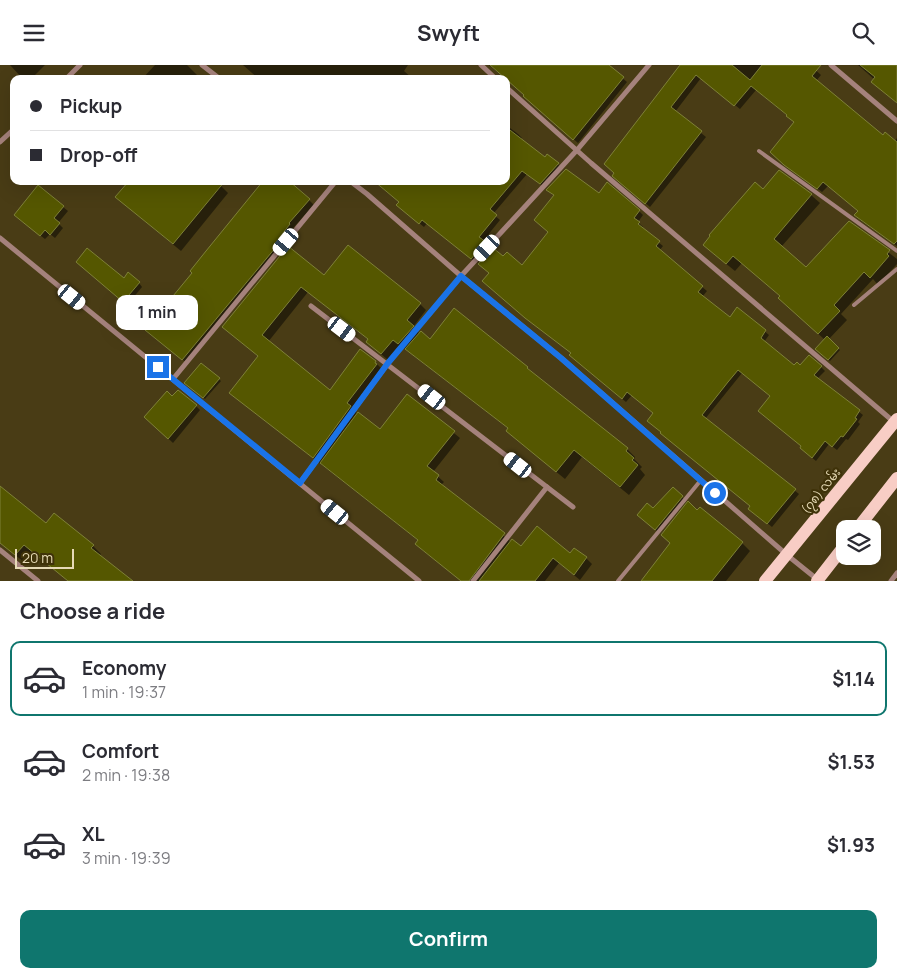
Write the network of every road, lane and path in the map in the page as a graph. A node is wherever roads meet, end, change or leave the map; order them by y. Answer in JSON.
{"nodes":[{"id":1,"x":80,"y":65,"type":"edge"},
{"id":2,"x":202,"y":65,"type":"edge"},
{"id":3,"x":481,"y":65,"type":"edge"},
{"id":4,"x":649,"y":65,"type":"edge"},
{"id":5,"x":831,"y":65,"type":"edge"},
{"id":6,"x":70,"y":75,"type":"edge"},
{"id":7,"x":215,"y":75,"type":"edge"},
{"id":8,"x":492,"y":75,"type":"edge"},
{"id":9,"x":510,"y":91,"type":"edge"},
{"id":10,"x":897,"y":121,"type":"edge"},
{"id":11,"x":10,"y":133,"type":"edge"},
{"id":12,"x":0,"y":142,"type":"edge"},
{"id":13,"x":577,"y":150,"type":"junction"},
{"id":14,"x":759,"y":151,"type":"dead end"},
{"id":15,"x":333,"y":185,"type":"edge"},
{"id":16,"x":356,"y":185,"type":"edge"},
{"id":17,"x":0,"y":238,"type":"edge"},
{"id":18,"x":897,"y":251,"type":"edge"},
{"id":19,"x":897,"y":269,"type":"edge"},
{"id":20,"x":461,"y":276,"type":"junction"},
{"id":21,"x":854,"y":305,"type":"dead end"},
{"id":22,"x":311,"y":306,"type":"dead end"},
{"id":23,"x":388,"y":363,"type":"junction"},
{"id":24,"x":172,"y":379,"type":"junction"},
{"id":25,"x":896,"y":422,"type":"edge"},
{"id":26,"x":897,"y":478,"type":"edge"},
{"id":27,"x":701,"y":480,"type":"junction"},
{"id":28,"x":300,"y":483,"type":"junction"},
{"id":29,"x":547,"y":487,"type":"junction"},
{"id":30,"x":573,"y":507,"type":"dead end"},
{"id":31,"x":864,"y":520,"type":"edge"},
{"id":32,"x":0,"y":550,"type":"edge"},
{"id":33,"x":786,"y":555,"type":"junction"},
{"id":34,"x":836,"y":557,"type":"edge"},
{"id":35,"x":897,"y":573,"type":"edge"},
{"id":36,"x":818,"y":580,"type":"edge"},
{"id":37,"x":38,"y":581,"type":"edge"},
{"id":38,"x":419,"y":581,"type":"edge"},
{"id":39,"x":472,"y":581,"type":"edge"},
{"id":40,"x":618,"y":581,"type":"edge"},
{"id":41,"x":766,"y":581,"type":"edge"},
{"id":42,"x":890,"y":581,"type":"edge"}],
"edges":[{"from":1,"to":6,"type":"street"},
{"from":2,"to":7,"type":"street"},
{"from":3,"to":8,"type":"street"},
{"from":4,"to":13,"type":"street"},
{"from":5,"to":10,"type":"street"},
{"from":9,"to":13,"type":"street"},
{"from":11,"to":12,"type":"street"},
{"from":13,"to":20,"type":"street"},
{"from":13,"to":25,"type":"street"},
{"from":14,"to":18,"type":"lane"},
{"from":15,"to":24,"type":"street"},
{"from":16,"to":20,"type":"street"},
{"from":17,"to":24,"type":"street"},
{"from":19,"to":21,"type":"lane"},
{"from":20,"to":23,"type":"street"},
{"from":20,"to":27,"type":"street"},
{"from":22,"to":23,"type":"street"},
{"from":23,"to":28,"type":"street"},
{"from":23,"to":29,"type":"street"},
{"from":24,"to":28,"type":"street"},
{"from":25,"to":33,"type":"main road","name":"(၇၈) လမ်း"},
{"from":26,"to":31,"type":"main road"},
{"from":27,"to":33,"type":"street"},
{"from":27,"to":40,"type":"lane"},
{"from":28,"to":38,"type":"street"},
{"from":29,"to":30,"type":"street"},
{"from":29,"to":39,"type":"street"},
{"from":32,"to":37,"type":"street"},
{"from":33,"to":36,"type":"street"},
{"from":33,"to":41,"type":"main road","name":"(၇၈) လမ်း"},
{"from":34,"to":36,"type":"main road"},
{"from":35,"to":42,"type":"street"}]}
